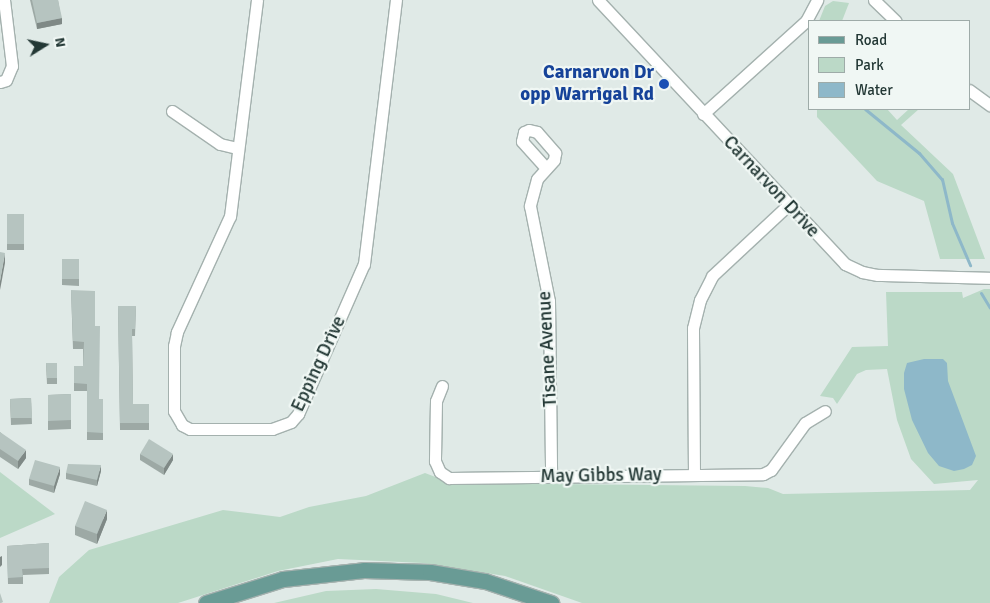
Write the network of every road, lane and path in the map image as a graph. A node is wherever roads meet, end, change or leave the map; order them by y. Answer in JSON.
{"nodes":[{"id":1,"x":4,"y":0,"type":"edge"},
{"id":2,"x":257,"y":0,"type":"edge"},
{"id":3,"x":396,"y":0,"type":"edge"},
{"id":4,"x":598,"y":0,"type":"edge"},
{"id":5,"x":817,"y":0,"type":"edge"},
{"id":6,"x":874,"y":0,"type":"edge"},
{"id":7,"x":895,"y":20,"type":"edge"},
{"id":8,"x":0,"y":82,"type":"edge"},
{"id":9,"x":970,"y":91,"type":"edge"},
{"id":10,"x":990,"y":104,"type":"edge"},
{"id":11,"x":172,"y":111,"type":"dead end"},
{"id":12,"x":703,"y":114,"type":"junction"},
{"id":13,"x":238,"y":148,"type":"junction"},
{"id":14,"x":546,"y":168,"type":"dead end"},
{"id":15,"x":787,"y":206,"type":"junction"},
{"id":16,"x":990,"y":278,"type":"edge"},
{"id":17,"x":442,"y":386,"type":"dead end"},
{"id":18,"x":825,"y":411,"type":"dead end"},
{"id":19,"x":694,"y":474,"type":"junction"},
{"id":20,"x":551,"y":476,"type":"junction"},
{"id":21,"x":206,"y":603,"type":"edge"},
{"id":22,"x":551,"y":603,"type":"edge"}],
"edges":[{"from":1,"to":8,"type":"street"},
{"from":2,"to":13,"type":"street","name":"Epping Drive"},
{"from":3,"to":13,"type":"street","name":"Epping Drive"},
{"from":4,"to":12,"type":"street","name":"Carnarvon Drive"},
{"from":5,"to":12,"type":"street"},
{"from":6,"to":7,"type":"street"},
{"from":9,"to":10,"type":"street"},
{"from":11,"to":13,"type":"street"},
{"from":12,"to":15,"type":"street","name":"Carnarvon Drive"},
{"from":14,"to":20,"type":"street","name":"Tisane Avenue"},
{"from":15,"to":16,"type":"street","name":"Carnarvon Drive"},
{"from":15,"to":19,"type":"street"},
{"from":17,"to":20,"type":"street","name":"May Gibbs Way"},
{"from":18,"to":19,"type":"street","name":"May Gibbs Way"},
{"from":19,"to":20,"type":"street","name":"May Gibbs Way"},
{"from":21,"to":22,"type":"main road"}]}
